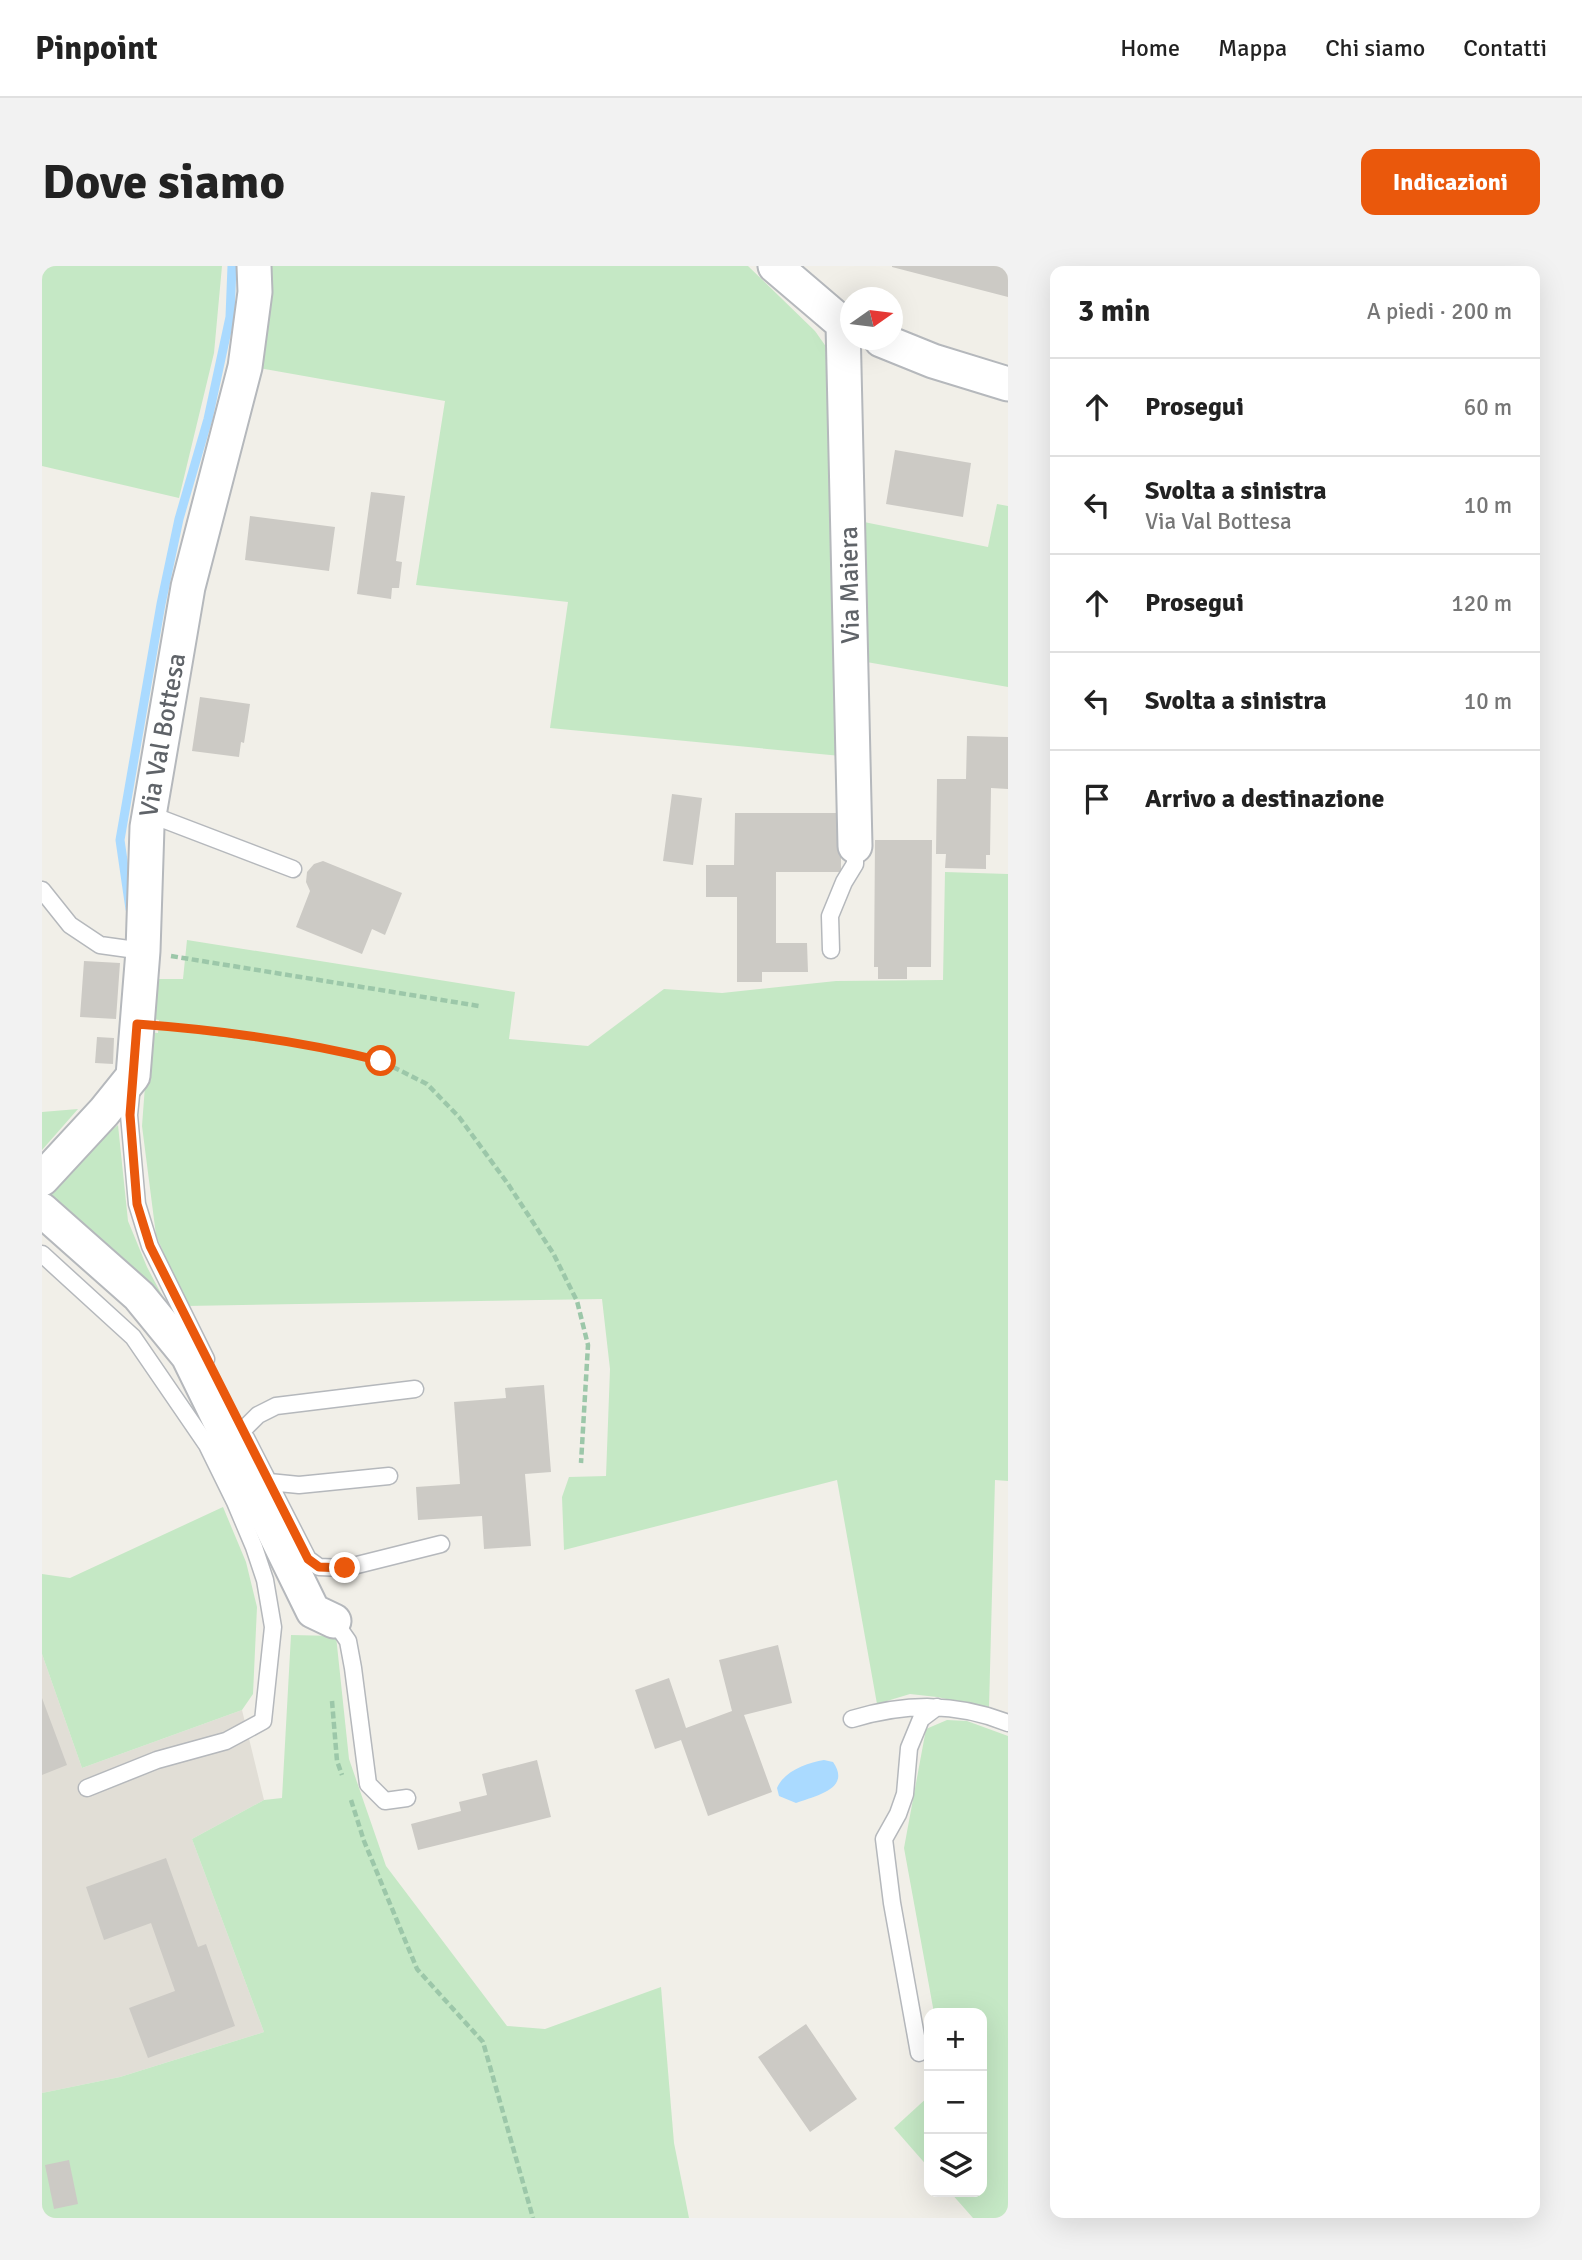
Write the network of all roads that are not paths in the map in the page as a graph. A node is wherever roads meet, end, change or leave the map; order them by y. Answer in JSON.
{"nodes":[{"id":1,"x":254,"y":266,"type":"edge"},
{"id":2,"x":775,"y":266,"type":"edge"},
{"id":3,"x":840,"y":320,"type":"edge"},
{"id":4,"x":903,"y":349,"type":"edge"},
{"id":5,"x":847,"y":350,"type":"edge"},
{"id":6,"x":1008,"y":384,"type":"edge"},
{"id":7,"x":149,"y":814,"type":"junction"},
{"id":8,"x":855,"y":846,"type":"joint"},
{"id":9,"x":293,"y":869,"type":"dead end"},
{"id":10,"x":42,"y":890,"type":"edge"},
{"id":11,"x":831,"y":950,"type":"dead end"},
{"id":12,"x":142,"y":951,"type":"junction"},
{"id":13,"x":133,"y":1076,"type":"junction"},
{"id":14,"x":42,"y":1179,"type":"edge"},
{"id":15,"x":42,"y":1210,"type":"edge"},
{"id":16,"x":42,"y":1254,"type":"edge"},
{"id":17,"x":415,"y":1389,"type":"dead end"},
{"id":18,"x":242,"y":1431,"type":"junction"},
{"id":19,"x":389,"y":1476,"type":"dead end"},
{"id":20,"x":269,"y":1482,"type":"junction"},
{"id":21,"x":442,"y":1544,"type":"dead end"},
{"id":22,"x":334,"y":1621,"type":"joint"},
{"id":23,"x":937,"y":1707,"type":"junction"},
{"id":24,"x":852,"y":1719,"type":"dead end"},
{"id":25,"x":1008,"y":1723,"type":"edge"},
{"id":26,"x":87,"y":1788,"type":"dead end"},
{"id":27,"x":407,"y":1798,"type":"dead end"},
{"id":28,"x":919,"y":2053,"type":"dead end"}],
"edges":[{"from":1,"to":7,"type":"street","name":"Via Val Bottesa"},
{"from":2,"to":3,"type":"street","name":"Via Maiera"},
{"from":4,"to":6,"type":"street"},
{"from":5,"to":8,"type":"street","name":"Via Maiera"},
{"from":7,"to":9,"type":"lane"},
{"from":7,"to":12,"type":"street","name":"Via Val Bottesa"},
{"from":8,"to":11,"type":"lane"},
{"from":10,"to":12,"type":"lane"},
{"from":12,"to":13,"type":"street","name":"Via Val Bottesa"},
{"from":13,"to":14,"type":"street"},
{"from":13,"to":18,"type":"lane"},
{"from":15,"to":22,"type":"street"},
{"from":16,"to":26,"type":"lane"},
{"from":17,"to":18,"type":"lane"},
{"from":18,"to":20,"type":"lane"},
{"from":19,"to":20,"type":"lane"},
{"from":20,"to":21,"type":"lane"},
{"from":22,"to":27,"type":"lane"},
{"from":23,"to":24,"type":"lane"},
{"from":23,"to":25,"type":"lane"},
{"from":23,"to":28,"type":"lane"}]}
